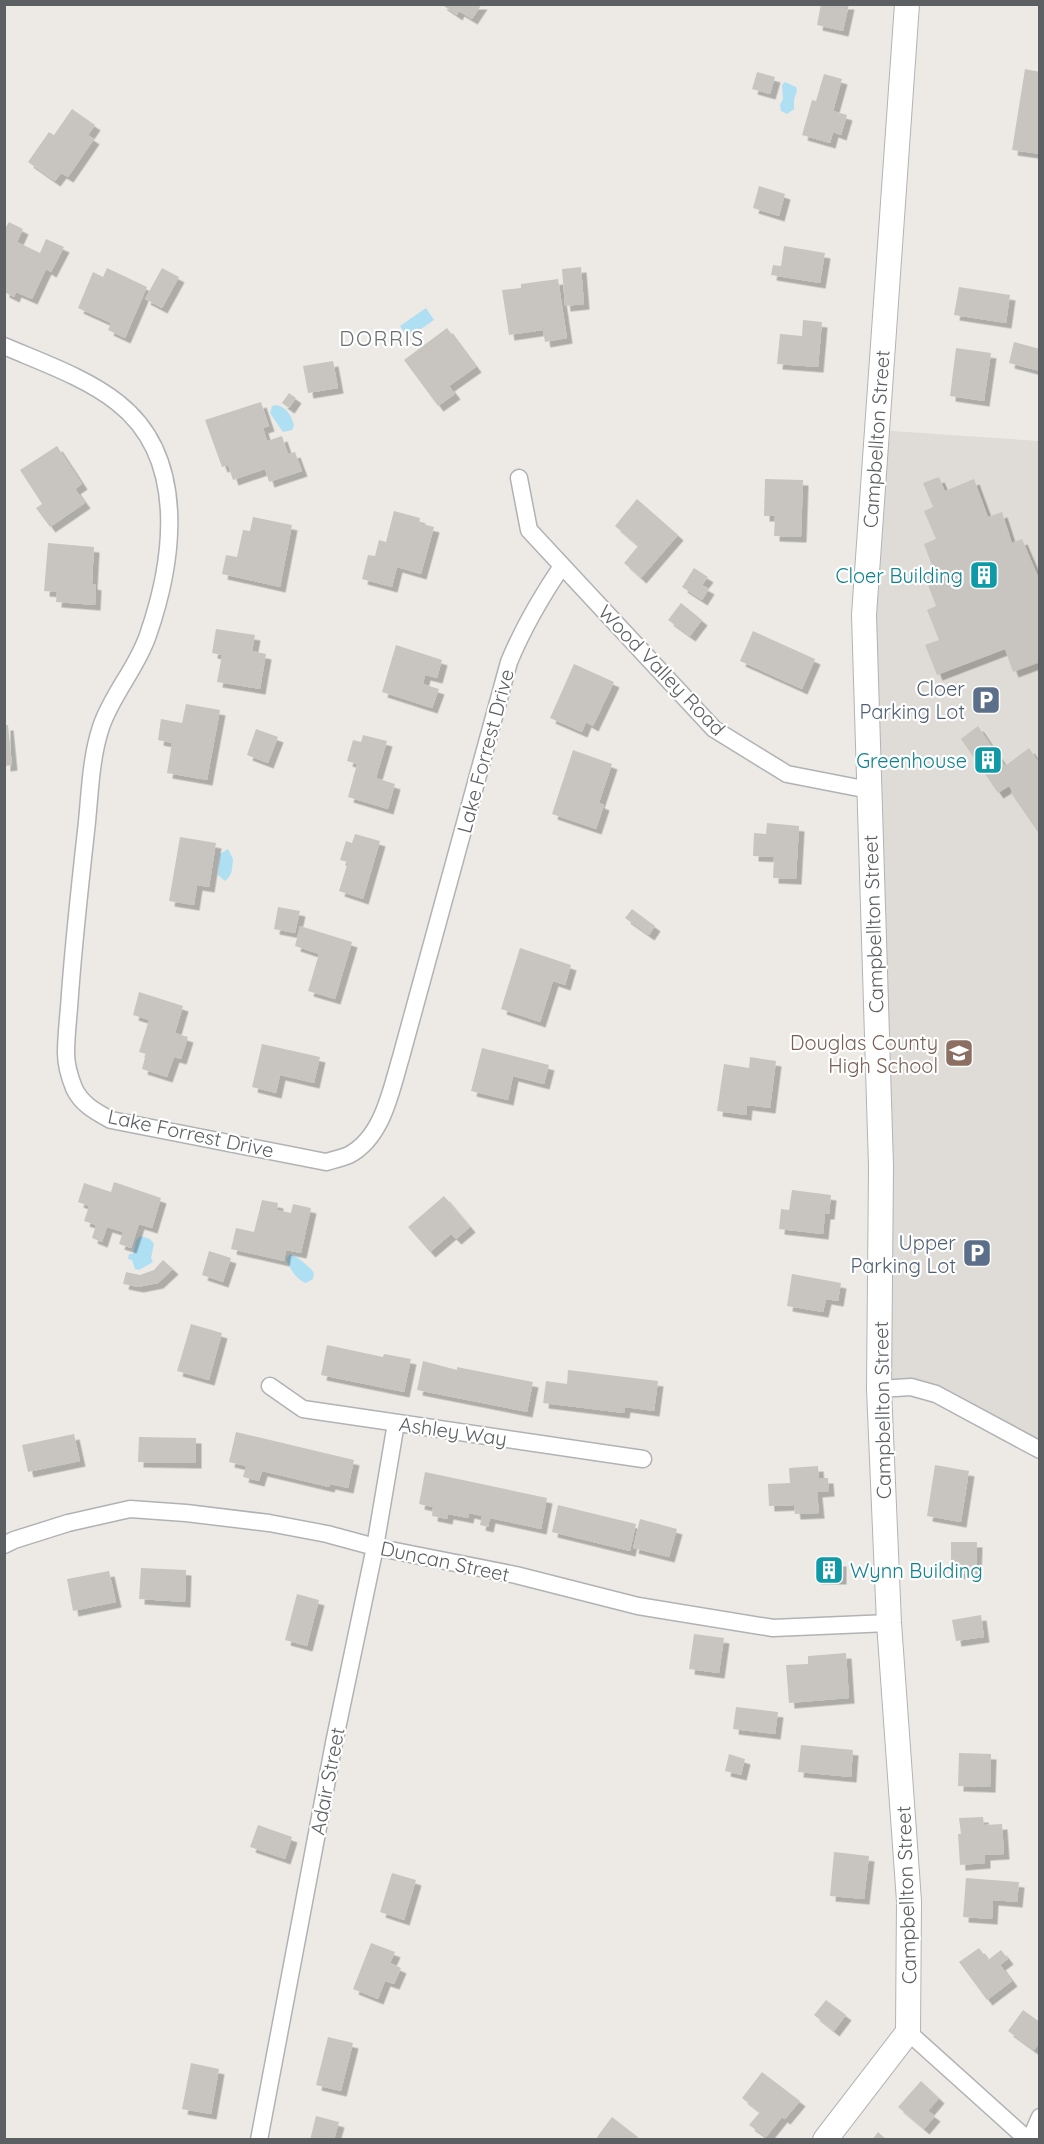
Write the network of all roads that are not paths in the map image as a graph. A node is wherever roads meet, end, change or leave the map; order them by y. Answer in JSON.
{"nodes":[{"id":1,"x":907,"y":4,"type":"edge"},
{"id":2,"x":4,"y":346,"type":"edge"},
{"id":3,"x":519,"y":477,"type":"dead end"},
{"id":4,"x":562,"y":566,"type":"junction"},
{"id":5,"x":869,"y":790,"type":"junction"},
{"id":6,"x":270,"y":1386,"type":"dead end"},
{"id":7,"x":879,"y":1389,"type":"junction"},
{"id":8,"x":396,"y":1423,"type":"junction"},
{"id":9,"x":1040,"y":1450,"type":"edge"},
{"id":10,"x":643,"y":1459,"type":"dead end"},
{"id":11,"x":4,"y":1545,"type":"edge"},
{"id":12,"x":375,"y":1547,"type":"junction"},
{"id":13,"x":889,"y":1623,"type":"junction"},
{"id":14,"x":908,"y":2032,"type":"junction"},
{"id":15,"x":1040,"y":2117,"type":"edge"},
{"id":16,"x":259,"y":2139,"type":"edge"},
{"id":17,"x":825,"y":2139,"type":"edge"},
{"id":18,"x":1029,"y":2139,"type":"edge"}],
"edges":[{"from":1,"to":5,"type":"main road","name":"Campbellton Street"},
{"from":2,"to":4,"type":"street","name":"Lake Forrest Drive"},
{"from":3,"to":4,"type":"street","name":"Wood Valley Road"},
{"from":4,"to":5,"type":"street","name":"Wood Valley Road"},
{"from":5,"to":7,"type":"main road","name":"Campbellton Street"},
{"from":6,"to":8,"type":"street","name":"Ashley Way"},
{"from":7,"to":9,"type":"street"},
{"from":7,"to":13,"type":"main road","name":"Campbellton Street"},
{"from":8,"to":10,"type":"street","name":"Ashley Way"},
{"from":8,"to":12,"type":"street","name":"Adair Street"},
{"from":11,"to":12,"type":"street","name":"Duncan Street"},
{"from":12,"to":13,"type":"street","name":"Duncan Street"},
{"from":12,"to":16,"type":"street","name":"Adair Street"},
{"from":13,"to":14,"type":"main road","name":"Campbellton Street"},
{"from":14,"to":17,"type":"main road"},
{"from":14,"to":18,"type":"street"},
{"from":15,"to":18,"type":"street"}]}
